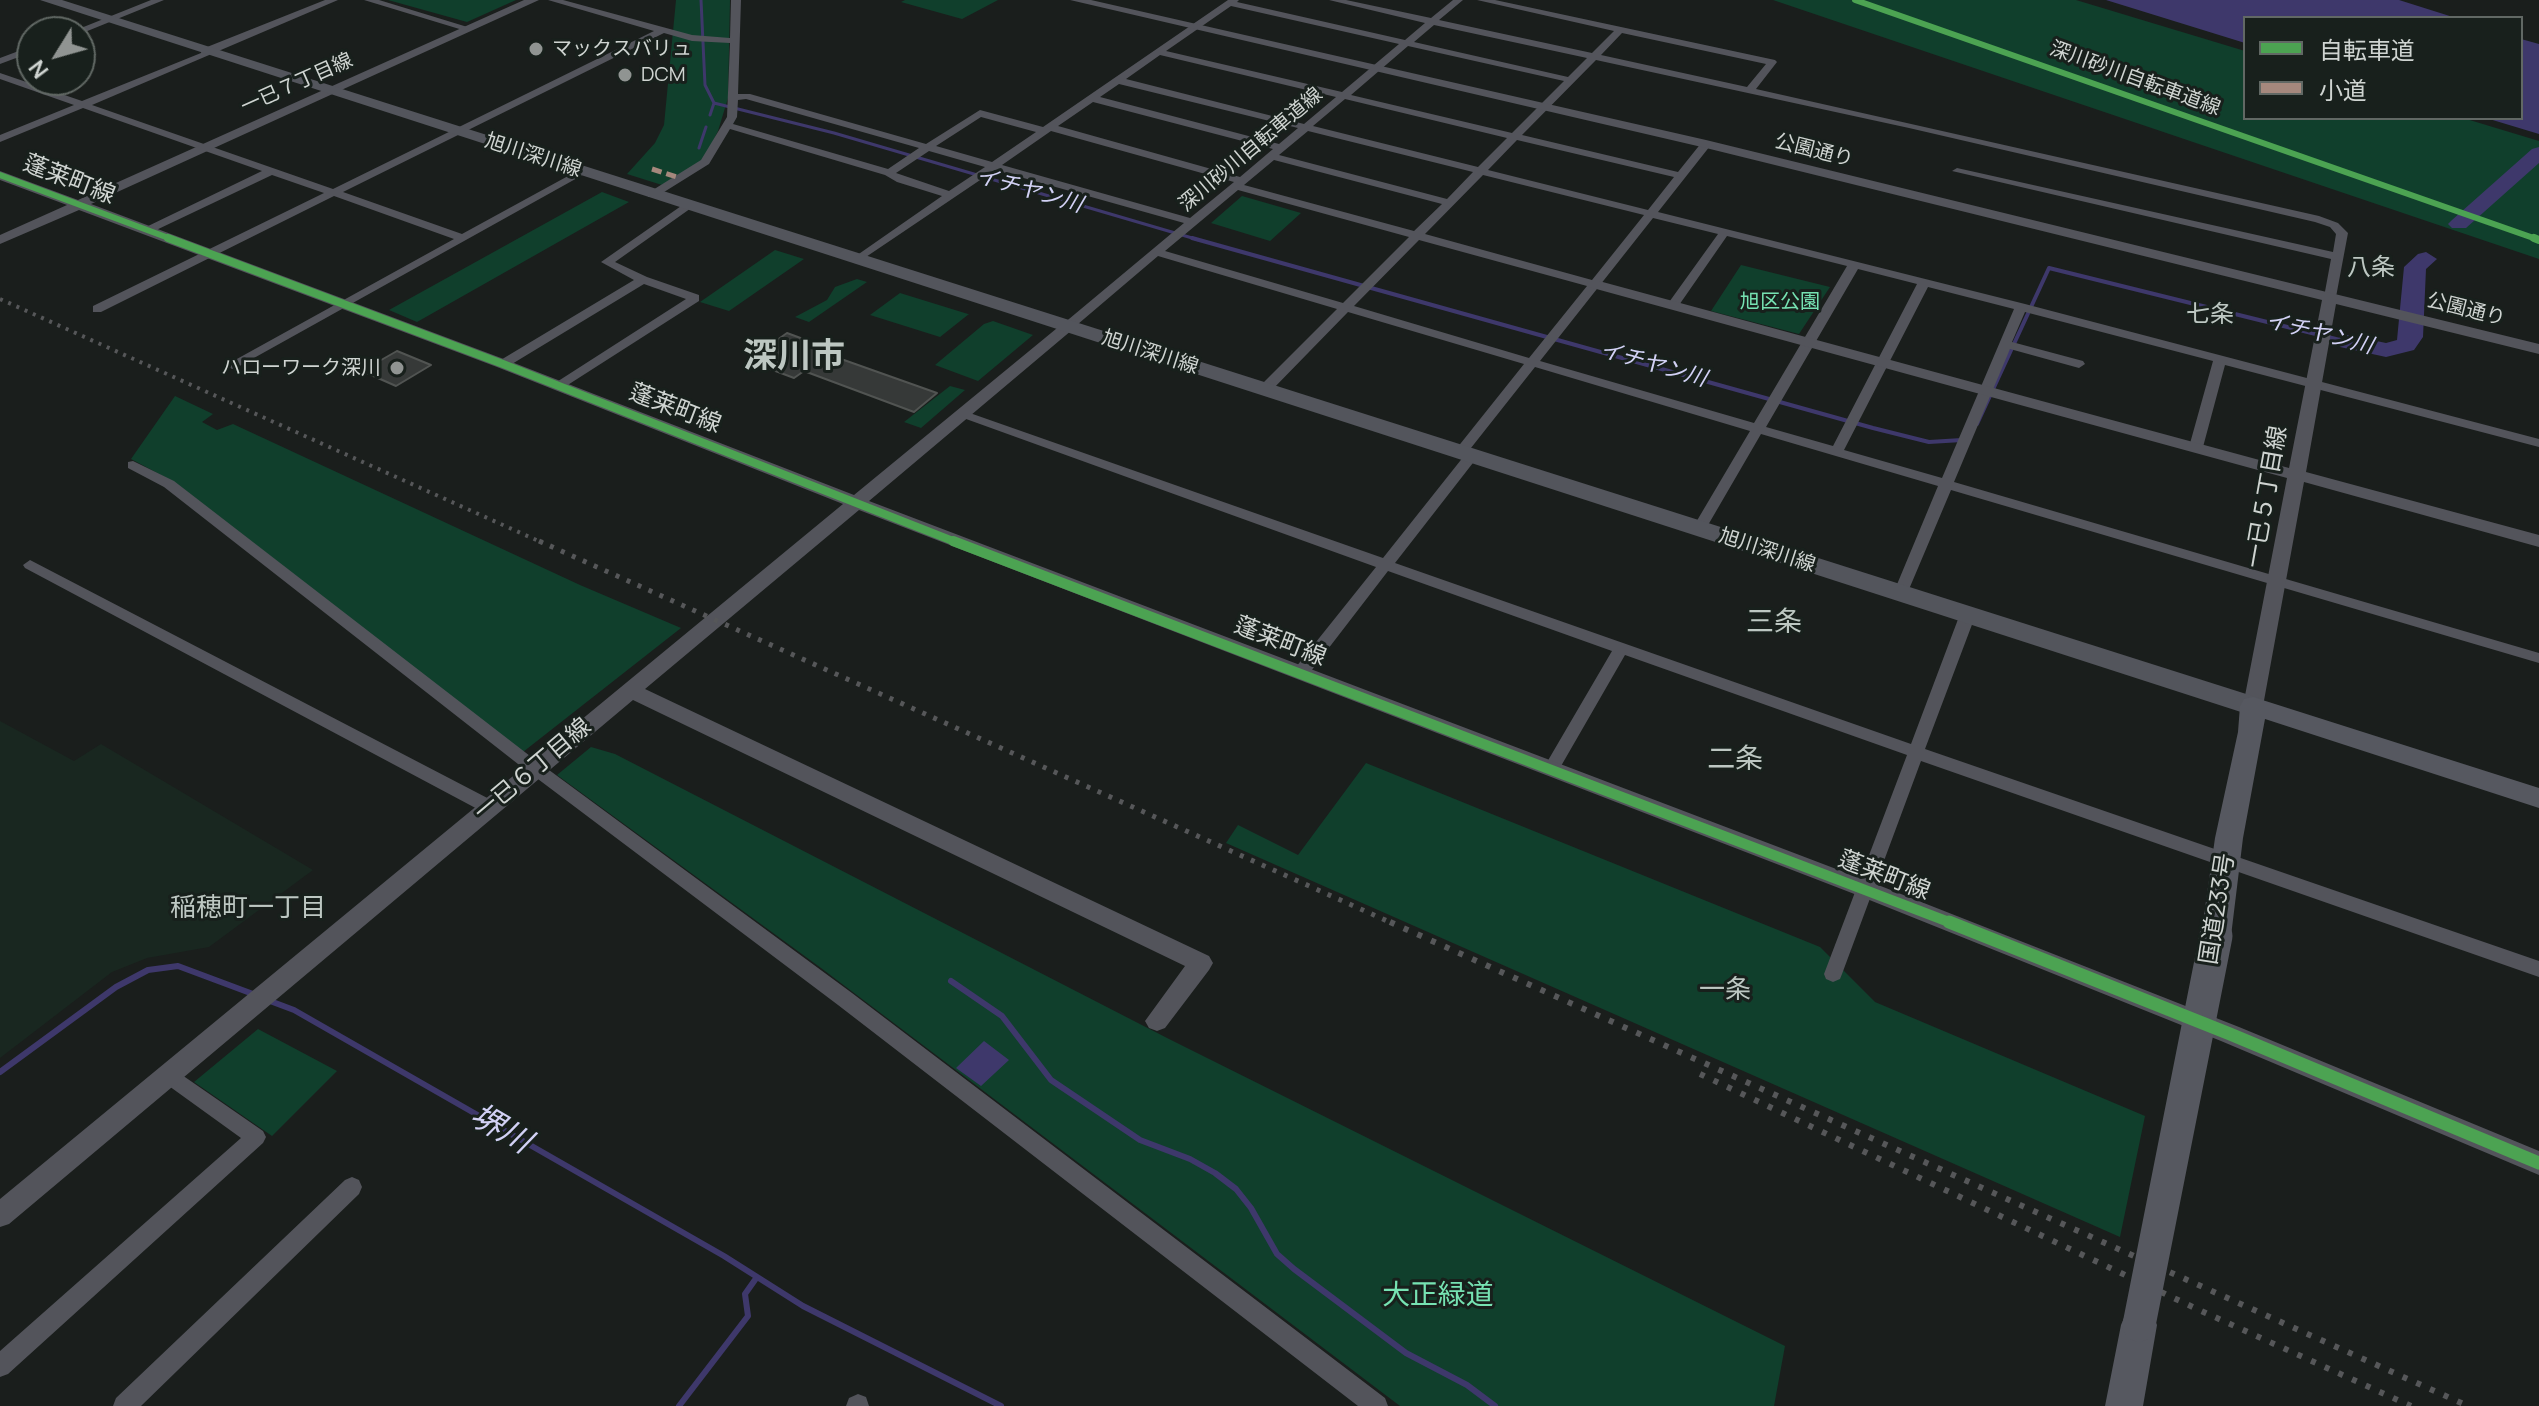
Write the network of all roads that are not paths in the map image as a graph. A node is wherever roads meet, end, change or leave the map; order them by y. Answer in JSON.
{"nodes":[{"id":1,"x":159,"y":0,"type":"edge"},
{"id":2,"x":333,"y":0,"type":"edge"},
{"id":3,"x":369,"y":0,"type":"edge"},
{"id":4,"x":533,"y":0,"type":"edge"},
{"id":5,"x":553,"y":0,"type":"edge"},
{"id":6,"x":736,"y":0,"type":"edge"},
{"id":7,"x":1076,"y":0,"type":"edge"},
{"id":8,"x":1334,"y":0,"type":"edge"},
{"id":9,"x":1458,"y":0,"type":"edge"},
{"id":10,"x":1482,"y":0,"type":"edge"},
{"id":11,"x":58,"y":1,"type":"edge"},
{"id":12,"x":1232,"y":2,"type":"edge"},
{"id":13,"x":1367,"y":3,"type":"edge"},
{"id":14,"x":108,"y":20,"type":"junction"},
{"id":15,"x":1433,"y":21,"type":"junction"},
{"id":16,"x":96,"y":24,"type":"edge"},
{"id":17,"x":1194,"y":28,"type":"junction"},
{"id":18,"x":469,"y":29,"type":"junction"},
{"id":19,"x":1621,"y":29,"type":"junction"},
{"id":20,"x":663,"y":30,"type":"junction"},
{"id":21,"x":735,"y":41,"type":"junction"},
{"id":22,"x":1406,"y":43,"type":"junction"},
{"id":23,"x":207,"y":52,"type":"junction"},
{"id":24,"x":1159,"y":52,"type":"junction"},
{"id":25,"x":1595,"y":56,"type":"junction"},
{"id":26,"x":1377,"y":68,"type":"junction"},
{"id":27,"x":0,"y":76,"type":"edge"},
{"id":28,"x":1117,"y":80,"type":"junction"},
{"id":29,"x":1570,"y":80,"type":"junction"},
{"id":30,"x":1750,"y":90,"type":"junction"},
{"id":31,"x":330,"y":91,"type":"junction"},
{"id":32,"x":1345,"y":95,"type":"junction"},
{"id":33,"x":734,"y":97,"type":"junction"},
{"id":34,"x":1091,"y":98,"type":"junction"},
{"id":35,"x":83,"y":105,"type":"junction"},
{"id":36,"x":1544,"y":106,"type":"junction"},
{"id":37,"x":727,"y":125,"type":"junction"},
{"id":38,"x":1305,"y":128,"type":"junction"},
{"id":39,"x":1046,"y":129,"type":"junction"},
{"id":40,"x":460,"y":132,"type":"junction"},
{"id":41,"x":1516,"y":136,"type":"junction"},
{"id":42,"x":0,"y":139,"type":"edge"},
{"id":43,"x":1706,"y":144,"type":"junction"},
{"id":44,"x":205,"y":148,"type":"junction"},
{"id":45,"x":926,"y":148,"type":"junction"},
{"id":46,"x":1282,"y":148,"type":"junction"},
{"id":47,"x":1272,"y":156,"type":"junction"},
{"id":48,"x":991,"y":166,"type":"junction"},
{"id":49,"x":272,"y":171,"type":"junction"},
{"id":50,"x":1957,"y":171,"type":"dead end"},
{"id":51,"x":583,"y":172,"type":"junction"},
{"id":52,"x":1482,"y":172,"type":"junction"},
{"id":53,"x":889,"y":173,"type":"junction"},
{"id":54,"x":0,"y":175,"type":"edge"},
{"id":55,"x":1681,"y":176,"type":"junction"},
{"id":56,"x":1239,"y":183,"type":"junction"},
{"id":57,"x":336,"y":193,"type":"junction"},
{"id":58,"x":652,"y":195,"type":"junction"},
{"id":59,"x":950,"y":195,"type":"junction"},
{"id":60,"x":1450,"y":203,"type":"junction"},
{"id":61,"x":77,"y":205,"type":"junction"},
{"id":62,"x":688,"y":206,"type":"junction"},
{"id":63,"x":1651,"y":215,"type":"junction"},
{"id":64,"x":1192,"y":222,"type":"junction"},
{"id":65,"x":148,"y":230,"type":"junction"},
{"id":66,"x":1724,"y":233,"type":"junction"},
{"id":67,"x":1417,"y":236,"type":"junction"},
{"id":68,"x":463,"y":238,"type":"junction"},
{"id":69,"x":0,"y":240,"type":"edge"},
{"id":70,"x":1156,"y":252,"type":"junction"},
{"id":71,"x":213,"y":254,"type":"junction"},
{"id":72,"x":2338,"y":257,"type":"junction"},
{"id":73,"x":857,"y":260,"type":"junction"},
{"id":74,"x":1854,"y":265,"type":"junction"},
{"id":75,"x":643,"y":280,"type":"junction"},
{"id":76,"x":1924,"y":282,"type":"junction"},
{"id":77,"x":1594,"y":284,"type":"junction"},
{"id":78,"x":2330,"y":297,"type":"junction"},
{"id":79,"x":343,"y":302,"type":"junction"},
{"id":80,"x":1673,"y":305,"type":"junction"},
{"id":81,"x":2021,"y":307,"type":"junction"},
{"id":82,"x":1345,"y":308,"type":"junction"},
{"id":83,"x":97,"y":309,"type":"dead end"},
{"id":84,"x":1067,"y":327,"type":"junction"},
{"id":85,"x":1808,"y":342,"type":"junction"},
{"id":86,"x":2006,"y":344,"type":"junction"},
{"id":87,"x":2539,"y":349,"type":"edge"},
{"id":88,"x":2220,"y":359,"type":"junction"},
{"id":89,"x":1883,"y":362,"type":"junction"},
{"id":90,"x":1530,"y":363,"type":"junction"},
{"id":91,"x":503,"y":364,"type":"junction"},
{"id":92,"x":2079,"y":364,"type":"dead end"},
{"id":93,"x":232,"y":365,"type":"dead end"},
{"id":94,"x":558,"y":385,"type":"junction"},
{"id":95,"x":2315,"y":385,"type":"junction"},
{"id":96,"x":1264,"y":390,"type":"junction"},
{"id":97,"x":1986,"y":391,"type":"junction"},
{"id":98,"x":962,"y":415,"type":"junction"},
{"id":99,"x":1756,"y":429,"type":"junction"},
{"id":100,"x":2539,"y":443,"type":"edge"},
{"id":101,"x":2196,"y":447,"type":"junction"},
{"id":102,"x":1836,"y":453,"type":"junction"},
{"id":103,"x":1466,"y":454,"type":"junction"},
{"id":104,"x":133,"y":465,"type":"dead end"},
{"id":105,"x":2298,"y":475,"type":"junction"},
{"id":106,"x":1946,"y":485,"type":"junction"},
{"id":107,"x":858,"y":501,"type":"junction"},
{"id":108,"x":1699,"y":529,"type":"junction"},
{"id":109,"x":2539,"y":541,"type":"edge"},
{"id":110,"x":1385,"y":564,"type":"junction"},
{"id":111,"x":30,"y":565,"type":"dead end"},
{"id":112,"x":2278,"y":583,"type":"junction"},
{"id":113,"x":1900,"y":594,"type":"junction"},
{"id":114,"x":1968,"y":614,"type":"junction"},
{"id":115,"x":1621,"y":648,"type":"junction"},
{"id":116,"x":2539,"y":658,"type":"edge"},
{"id":117,"x":1302,"y":671,"type":"junction"},
{"id":118,"x":630,"y":690,"type":"junction"},
{"id":119,"x":2253,"y":706,"type":"junction"},
{"id":120,"x":1918,"y":751,"type":"junction"},
{"id":121,"x":535,"y":766,"type":"junction"},
{"id":122,"x":1551,"y":769,"type":"junction"},
{"id":123,"x":2539,"y":798,"type":"edge"},
{"id":124,"x":489,"y":807,"type":"junction"},
{"id":125,"x":2226,"y":862,"type":"junction"},
{"id":126,"x":1865,"y":889,"type":"junction"},
{"id":127,"x":2539,"y":969,"type":"edge"},
{"id":128,"x":1833,"y":974,"type":"dead end"},
{"id":129,"x":1157,"y":1021,"type":"dead end"},
{"id":130,"x":169,"y":1075,"type":"junction"},
{"id":131,"x":2539,"y":1163,"type":"edge"},
{"id":132,"x":352,"y":1187,"type":"dead end"},
{"id":133,"x":0,"y":1215,"type":"edge"},
{"id":134,"x":0,"y":1366,"type":"edge"},
{"id":135,"x":124,"y":1406,"type":"edge"},
{"id":136,"x":1377,"y":1406,"type":"edge"},
{"id":137,"x":2124,"y":1406,"type":"edge"}],
"edges":[{"from":1,"to":14,"type":"street"},
{"from":2,"to":23,"type":"street"},
{"from":3,"to":18,"type":"street"},
{"from":4,"to":18,"type":"street","name":"一已７丁目線"},
{"from":5,"to":20,"type":"street"},
{"from":6,"to":21,"type":"street"},
{"from":7,"to":17,"type":"street","name":"公園通り"},
{"from":8,"to":13,"type":"street"},
{"from":9,"to":15,"type":"street","name":"深川砂川自転車道線"},
{"from":10,"to":19,"type":"street"},
{"from":11,"to":14,"type":"main road","name":"旭川深川線"},
{"from":12,"to":17,"type":"street"},
{"from":12,"to":22,"type":"street"},
{"from":13,"to":15,"type":"street"},
{"from":14,"to":16,"type":"street"},
{"from":14,"to":23,"type":"main road","name":"旭川深川線"},
{"from":15,"to":22,"type":"street","name":"深川砂川自転車道線"},
{"from":15,"to":25,"type":"street"},
{"from":17,"to":24,"type":"street"},
{"from":17,"to":26,"type":"street","name":"公園通り"},
{"from":18,"to":31,"type":"street","name":"一已７丁目線"},
{"from":19,"to":25,"type":"street"},
{"from":19,"to":30,"type":"street"},
{"from":20,"to":21,"type":"street"},
{"from":20,"to":40,"type":"street"},
{"from":21,"to":33,"type":"street"},
{"from":22,"to":26,"type":"street","name":"深川砂川自転車道線"},
{"from":22,"to":29,"type":"street"},
{"from":23,"to":31,"type":"main road","name":"旭川深川線"},
{"from":23,"to":35,"type":"street"},
{"from":24,"to":28,"type":"street"},
{"from":24,"to":32,"type":"street"},
{"from":25,"to":29,"type":"street"},
{"from":25,"to":30,"type":"street"},
{"from":26,"to":32,"type":"street","name":"深川砂川自転車道線"},
{"from":26,"to":36,"type":"street","name":"公園通り"},
{"from":27,"to":35,"type":"street"},
{"from":28,"to":34,"type":"street"},
{"from":28,"to":38,"type":"street"},
{"from":29,"to":36,"type":"street"},
{"from":30,"to":72,"type":"street"},
{"from":31,"to":40,"type":"main road","name":"旭川深川線"},
{"from":31,"to":44,"type":"street","name":"一已７丁目線"},
{"from":32,"to":38,"type":"street","name":"深川砂川自転車道線"},
{"from":32,"to":41,"type":"street"},
{"from":33,"to":37,"type":"street"},
{"from":33,"to":45,"type":"street"},
{"from":34,"to":39,"type":"street"},
{"from":34,"to":46,"type":"street"},
{"from":35,"to":42,"type":"street"},
{"from":35,"to":44,"type":"street"},
{"from":36,"to":41,"type":"street"},
{"from":36,"to":43,"type":"street","name":"公園通り"},
{"from":37,"to":53,"type":"street"},
{"from":37,"to":58,"type":"street"},
{"from":38,"to":46,"type":"street","name":"深川砂川自転車道線"},
{"from":38,"to":52,"type":"street"},
{"from":39,"to":45,"type":"street"},
{"from":39,"to":48,"type":"street"},
{"from":39,"to":56,"type":"street"},
{"from":40,"to":51,"type":"main road","name":"旭川深川線"},
{"from":40,"to":57,"type":"street"},
{"from":41,"to":52,"type":"street"},
{"from":41,"to":55,"type":"street"},
{"from":43,"to":55,"type":"street"},
{"from":43,"to":78,"type":"street","name":"公園通り"},
{"from":44,"to":49,"type":"street"},
{"from":44,"to":61,"type":"street","name":"一已７丁目線"},
{"from":45,"to":48,"type":"street"},
{"from":45,"to":53,"type":"street"},
{"from":46,"to":47,"type":"street","name":"深川砂川自転車道線"},
{"from":47,"to":56,"type":"street","name":"深川砂川自転車道線"},
{"from":47,"to":60,"type":"street"},
{"from":48,"to":59,"type":"street"},
{"from":48,"to":64,"type":"street"},
{"from":49,"to":57,"type":"street"},
{"from":49,"to":65,"type":"street"},
{"from":50,"to":72,"type":"street"},
{"from":51,"to":58,"type":"main road","name":"旭川深川線"},
{"from":51,"to":68,"type":"street"},
{"from":52,"to":60,"type":"street"},
{"from":52,"to":63,"type":"street"},
{"from":53,"to":59,"type":"street"},
{"from":54,"to":61,"type":"street","name":"蓬莱町線"},
{"from":55,"to":63,"type":"street"},
{"from":56,"to":64,"type":"street","name":"深川砂川自転車道線"},
{"from":56,"to":67,"type":"street"},
{"from":57,"to":68,"type":"street"},
{"from":57,"to":71,"type":"street"},
{"from":58,"to":62,"type":"main road","name":"旭川深川線"},
{"from":59,"to":73,"type":"street"},
{"from":60,"to":67,"type":"street"},
{"from":61,"to":65,"type":"street","name":"蓬莱町線"},
{"from":61,"to":69,"type":"street","name":"一已７丁目線"},
{"from":62,"to":73,"type":"main road","name":"旭川深川線"},
{"from":62,"to":75,"type":"street"},
{"from":63,"to":66,"type":"street"},
{"from":63,"to":77,"type":"street"},
{"from":64,"to":70,"type":"street","name":"深川砂川自転車道線"},
{"from":65,"to":71,"type":"street","name":"蓬莱町線"},
{"from":66,"to":74,"type":"street"},
{"from":66,"to":80,"type":"street"},
{"from":67,"to":77,"type":"street"},
{"from":67,"to":82,"type":"street"},
{"from":68,"to":79,"type":"street"},
{"from":70,"to":82,"type":"street"},
{"from":70,"to":84,"type":"street","name":"深川砂川自転車道線"},
{"from":71,"to":79,"type":"street","name":"蓬莱町線"},
{"from":71,"to":83,"type":"street"},
{"from":72,"to":78,"type":"street"},
{"from":73,"to":84,"type":"main road","name":"旭川深川線"},
{"from":74,"to":76,"type":"street"},
{"from":74,"to":85,"type":"street"},
{"from":75,"to":91,"type":"street"},
{"from":75,"to":94,"type":"street"},
{"from":76,"to":81,"type":"street"},
{"from":76,"to":89,"type":"street"},
{"from":77,"to":80,"type":"street"},
{"from":77,"to":90,"type":"street"},
{"from":78,"to":87,"type":"street","name":"公園通り"},
{"from":78,"to":95,"type":"street","name":"一已５丁目線"},
{"from":79,"to":91,"type":"street","name":"蓬莱町線"},
{"from":79,"to":93,"type":"street"},
{"from":80,"to":85,"type":"street"},
{"from":81,"to":86,"type":"street"},
{"from":81,"to":88,"type":"street"},
{"from":82,"to":90,"type":"street"},
{"from":82,"to":96,"type":"street"},
{"from":84,"to":96,"type":"main road","name":"旭川深川線"},
{"from":84,"to":98,"type":"street","name":"一已６丁目線"},
{"from":85,"to":89,"type":"street"},
{"from":85,"to":99,"type":"street"},
{"from":86,"to":92,"type":"street"},
{"from":86,"to":97,"type":"street"},
{"from":88,"to":95,"type":"street"},
{"from":88,"to":101,"type":"street"},
{"from":89,"to":97,"type":"street"},
{"from":89,"to":102,"type":"street"},
{"from":90,"to":99,"type":"street"},
{"from":90,"to":103,"type":"street"},
{"from":91,"to":94,"type":"street","name":"蓬莱町線"},
{"from":94,"to":107,"type":"street","name":"蓬莱町線"},
{"from":95,"to":100,"type":"street"},
{"from":95,"to":105,"type":"street","name":"一已５丁目線"},
{"from":96,"to":103,"type":"main road","name":"旭川深川線"},
{"from":97,"to":101,"type":"street"},
{"from":97,"to":106,"type":"street"},
{"from":98,"to":107,"type":"street","name":"一已６丁目線"},
{"from":98,"to":110,"type":"street"},
{"from":99,"to":102,"type":"street"},
{"from":99,"to":108,"type":"street"},
{"from":101,"to":105,"type":"street"},
{"from":102,"to":106,"type":"street"},
{"from":103,"to":108,"type":"main road","name":"旭川深川線"},
{"from":103,"to":110,"type":"street"},
{"from":104,"to":121,"type":"street"},
{"from":105,"to":109,"type":"street"},
{"from":105,"to":112,"type":"street","name":"一已５丁目線"},
{"from":106,"to":112,"type":"street"},
{"from":106,"to":113,"type":"street"},
{"from":107,"to":117,"type":"street","name":"蓬莱町線"},
{"from":107,"to":118,"type":"street","name":"一已６丁目線"},
{"from":108,"to":113,"type":"main road","name":"旭川深川線"},
{"from":110,"to":115,"type":"street"},
{"from":110,"to":117,"type":"street"},
{"from":111,"to":124,"type":"street"},
{"from":112,"to":116,"type":"street"},
{"from":112,"to":119,"type":"street","name":"一已５丁目線"},
{"from":113,"to":114,"type":"main road","name":"旭川深川線"},
{"from":114,"to":119,"type":"main road","name":"旭川深川線"},
{"from":114,"to":120,"type":"street"},
{"from":115,"to":120,"type":"street"},
{"from":115,"to":122,"type":"street"},
{"from":117,"to":122,"type":"street","name":"蓬莱町線"},
{"from":118,"to":121,"type":"street","name":"一已６丁目線"},
{"from":118,"to":129,"type":"street"},
{"from":119,"to":123,"type":"highway"},
{"from":119,"to":125,"type":"highway","name":"国道233号"},
{"from":120,"to":125,"type":"street"},
{"from":120,"to":126,"type":"street"},
{"from":121,"to":124,"type":"street","name":"一已６丁目線"},
{"from":121,"to":136,"type":"street"},
{"from":122,"to":126,"type":"street","name":"蓬莱町線"},
{"from":124,"to":130,"type":"street","name":"一已６丁目線"},
{"from":125,"to":127,"type":"street"},
{"from":125,"to":137,"type":"highway","name":"国道233号","bridge":true},
{"from":126,"to":128,"type":"street"},
{"from":126,"to":131,"type":"street","name":"蓬莱町線"},
{"from":130,"to":133,"type":"street","name":"一已６丁目線"},
{"from":130,"to":134,"type":"street"},
{"from":132,"to":135,"type":"street"}]}
